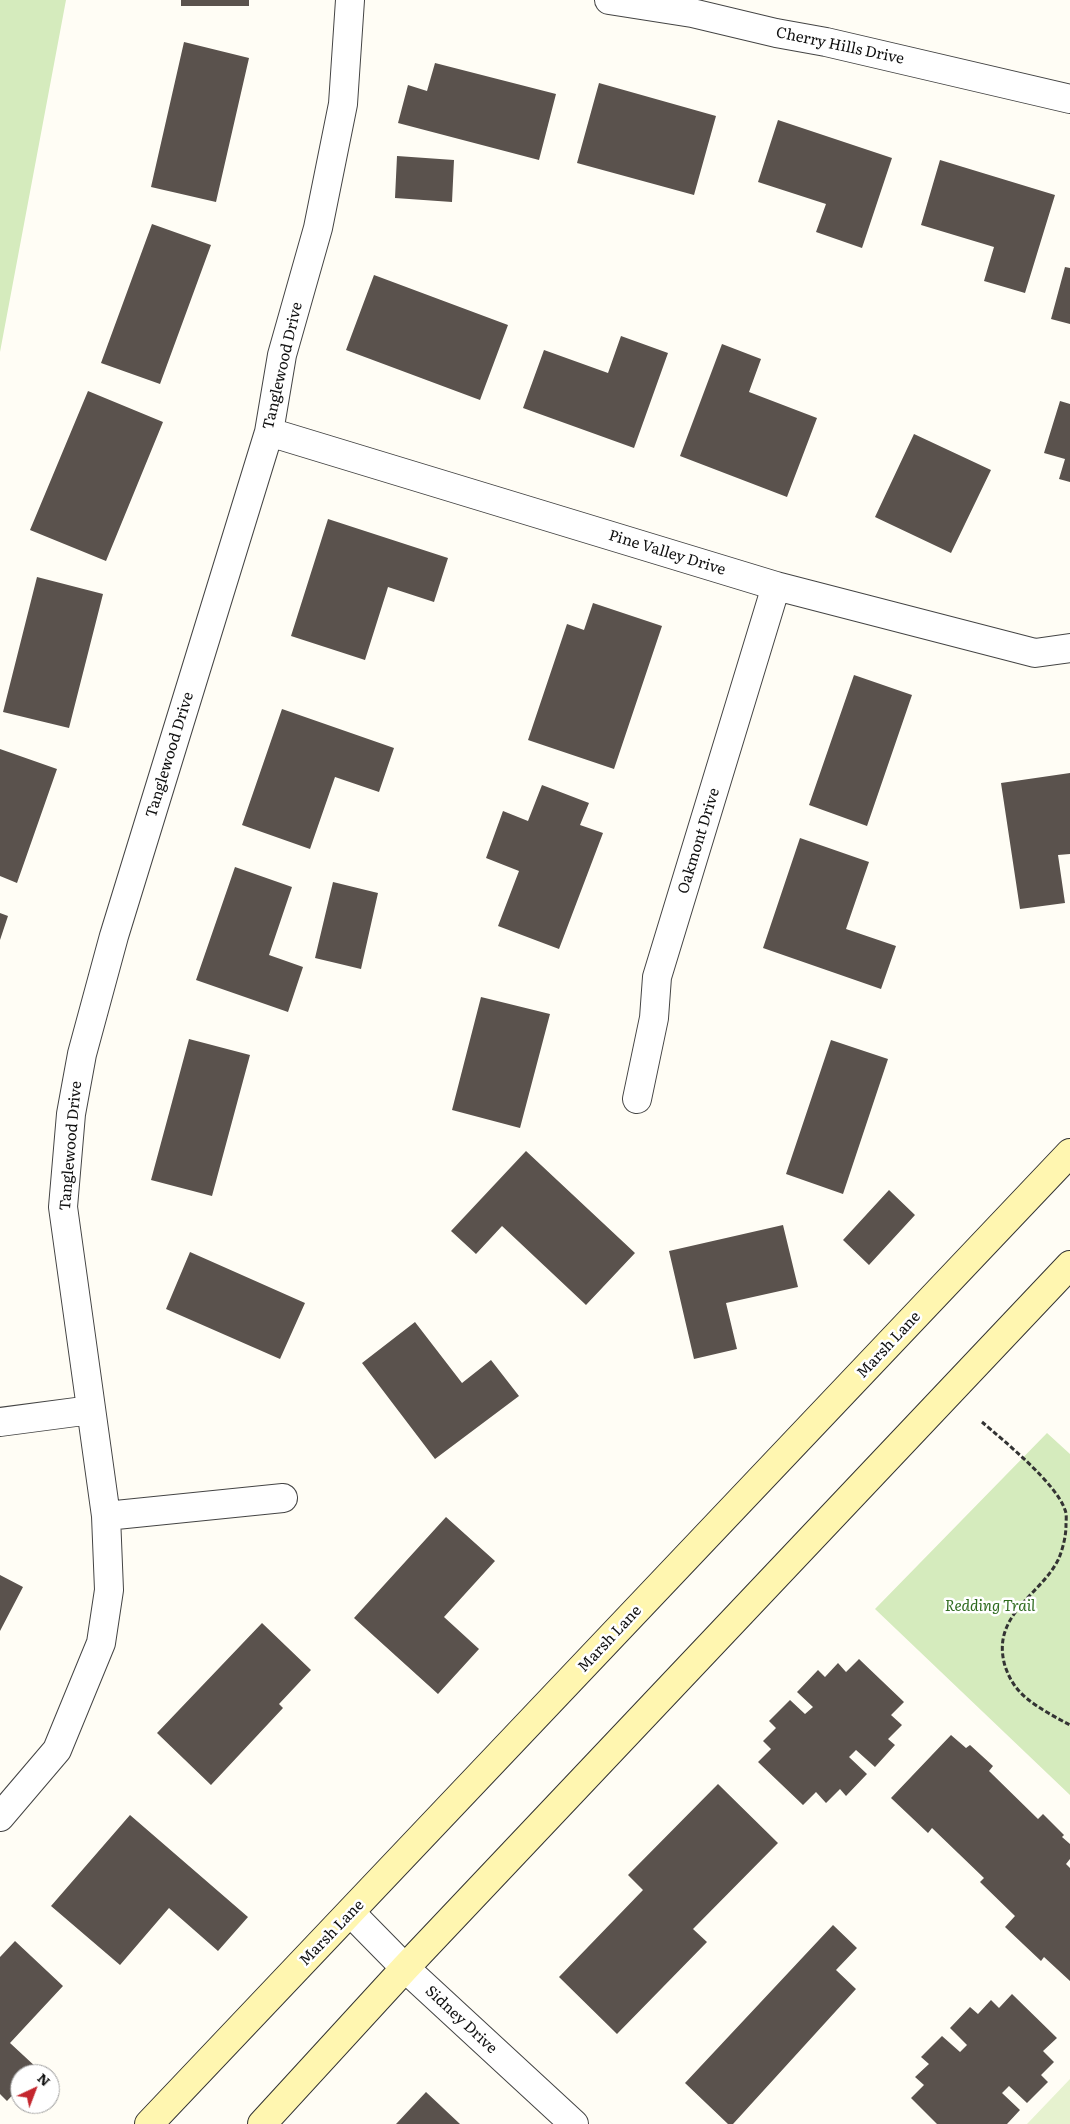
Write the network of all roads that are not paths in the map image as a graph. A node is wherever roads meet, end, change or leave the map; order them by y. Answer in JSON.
{"nodes":[{"id":1,"x":350,"y":0,"type":"edge"},
{"id":2,"x":609,"y":0,"type":"edge"},
{"id":3,"x":1070,"y":100,"type":"edge"},
{"id":4,"x":269,"y":432,"type":"junction"},
{"id":5,"x":776,"y":586,"type":"junction"},
{"id":6,"x":1070,"y":648,"type":"edge"},
{"id":7,"x":637,"y":1099,"type":"dead end"},
{"id":8,"x":1070,"y":1153,"type":"edge"},
{"id":9,"x":1070,"y":1265,"type":"edge"},
{"id":10,"x":91,"y":1410,"type":"junction"},
{"id":11,"x":0,"y":1422,"type":"edge"},
{"id":12,"x":283,"y":1498,"type":"dead end"},
{"id":13,"x":106,"y":1516,"type":"junction"},
{"id":14,"x":0,"y":1817,"type":"edge"},
{"id":15,"x":351,"y":1913,"type":"junction"},
{"id":16,"x":406,"y":1968,"type":"junction"},
{"id":17,"x":149,"y":2124,"type":"edge"},
{"id":18,"x":262,"y":2124,"type":"edge"},
{"id":19,"x":574,"y":2124,"type":"edge"}],
"edges":[{"from":1,"to":4,"type":"street","name":"Tanglewood Drive"},
{"from":2,"to":3,"type":"street","name":"Cherry Hills Drive"},
{"from":4,"to":5,"type":"street","name":"Pine Valley Drive"},
{"from":4,"to":10,"type":"street","name":"Tanglewood Drive"},
{"from":5,"to":6,"type":"street","name":"Pine Valley Drive"},
{"from":5,"to":7,"type":"street","name":"Oakmont Drive"},
{"from":8,"to":15,"type":"main road","name":"Marsh Lane"},
{"from":9,"to":16,"type":"main road"},
{"from":10,"to":11,"type":"street"},
{"from":10,"to":13,"type":"street","name":"Tanglewood Drive"},
{"from":12,"to":13,"type":"street"},
{"from":13,"to":14,"type":"street","name":"Tanglewood Drive"},
{"from":15,"to":16,"type":"street","name":"Sidney Drive"},
{"from":15,"to":17,"type":"main road","name":"Marsh Lane"},
{"from":16,"to":18,"type":"main road"},
{"from":16,"to":19,"type":"street","name":"Sidney Drive"}]}
